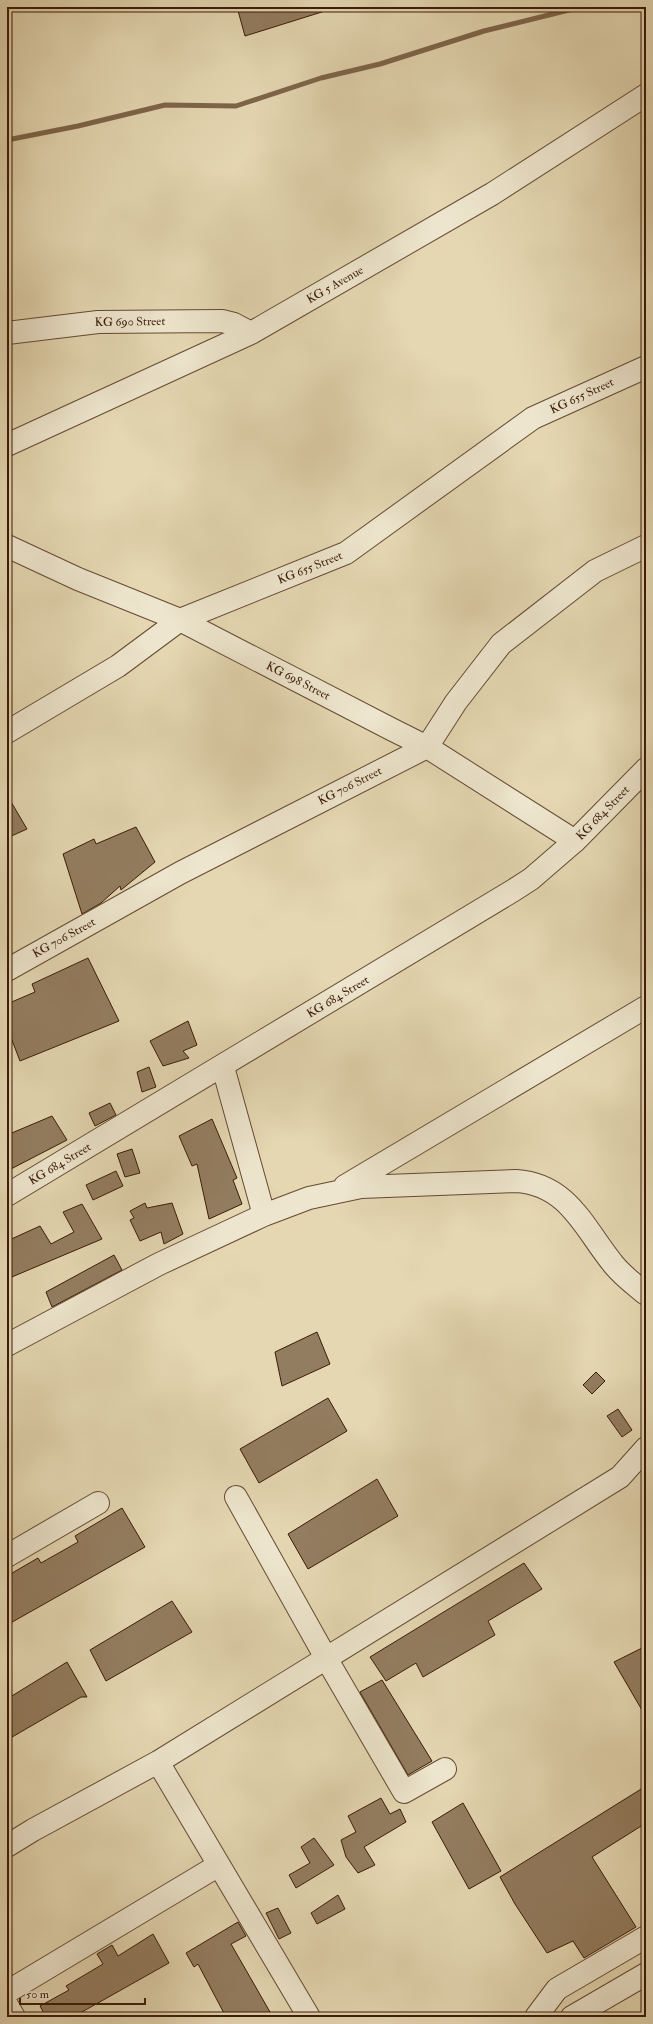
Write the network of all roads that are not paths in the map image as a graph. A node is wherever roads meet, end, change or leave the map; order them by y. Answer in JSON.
{"nodes":[{"id":1,"x":646,"y":95,"type":"edge"},
{"id":2,"x":7,"y":333,"type":"edge"},
{"id":3,"x":251,"y":334,"type":"junction"},
{"id":4,"x":646,"y":367,"type":"edge"},
{"id":5,"x":7,"y":445,"type":"edge"},
{"id":6,"x":7,"y":546,"type":"edge"},
{"id":7,"x":646,"y":546,"type":"edge"},
{"id":8,"x":180,"y":620,"type":"junction"},
{"id":9,"x":7,"y":732,"type":"edge"},
{"id":10,"x":427,"y":747,"type":"junction"},
{"id":11,"x":646,"y":769,"type":"edge"},
{"id":12,"x":575,"y":841,"type":"junction"},
{"id":13,"x":7,"y":970,"type":"edge"},
{"id":14,"x":646,"y":1007,"type":"edge"},
{"id":15,"x":223,"y":1067,"type":"junction"},
{"id":16,"x":337,"y":1191,"type":"junction"},
{"id":17,"x":7,"y":1195,"type":"edge"},
{"id":18,"x":264,"y":1215,"type":"junction"},
{"id":19,"x":646,"y":1294,"type":"edge"},
{"id":20,"x":7,"y":1345,"type":"edge"},
{"id":21,"x":646,"y":1448,"type":"edge"},
{"id":22,"x":236,"y":1497,"type":"dead end"},
{"id":23,"x":98,"y":1503,"type":"dead end"},
{"id":24,"x":7,"y":1556,"type":"edge"},
{"id":25,"x":326,"y":1658,"type":"junction"},
{"id":26,"x":158,"y":1762,"type":"junction"},
{"id":27,"x":445,"y":1769,"type":"dead end"},
{"id":28,"x":7,"y":1846,"type":"edge"},
{"id":29,"x":219,"y":1865,"type":"junction"},
{"id":30,"x":646,"y":1937,"type":"edge"},
{"id":31,"x":646,"y":1974,"type":"edge"},
{"id":32,"x":7,"y":1992,"type":"edge"},
{"id":33,"x":7,"y":2005,"type":"edge"},
{"id":34,"x":14,"y":2017,"type":"edge"},
{"id":35,"x":309,"y":2017,"type":"edge"},
{"id":36,"x":536,"y":2017,"type":"edge"},
{"id":37,"x":572,"y":2017,"type":"edge"}],
"edges":[{"from":1,"to":3,"type":"street","name":"KG 5 Avenue"},
{"from":2,"to":3,"type":"street","name":"KG 690 Street"},
{"from":3,"to":5,"type":"street","name":"KG 5 Avenue"},
{"from":4,"to":8,"type":"street","name":"KG 655 Street"},
{"from":6,"to":8,"type":"street","name":"KG 698 Street"},
{"from":7,"to":10,"type":"street"},
{"from":8,"to":9,"type":"street","name":"KG 655 Street"},
{"from":8,"to":10,"type":"street","name":"KG 698 Street"},
{"from":10,"to":12,"type":"street","name":"KG 698 Street"},
{"from":10,"to":13,"type":"street","name":"KG 706 Street"},
{"from":11,"to":12,"type":"street","name":"KG 684 Street"},
{"from":12,"to":15,"type":"street","name":"KG 684 Street"},
{"from":14,"to":16,"type":"street"},
{"from":15,"to":17,"type":"street","name":"KG 684 Street"},
{"from":15,"to":18,"type":"street"},
{"from":16,"to":18,"type":"street"},
{"from":16,"to":19,"type":"street"},
{"from":18,"to":20,"type":"street"},
{"from":21,"to":25,"type":"street"},
{"from":22,"to":25,"type":"street"},
{"from":23,"to":24,"type":"street"},
{"from":25,"to":26,"type":"street"},
{"from":25,"to":27,"type":"street"},
{"from":26,"to":28,"type":"street"},
{"from":26,"to":29,"type":"street"},
{"from":29,"to":32,"type":"street"},
{"from":29,"to":35,"type":"street"},
{"from":30,"to":36,"type":"street"},
{"from":31,"to":37,"type":"street"},
{"from":33,"to":34,"type":"street"}]}
